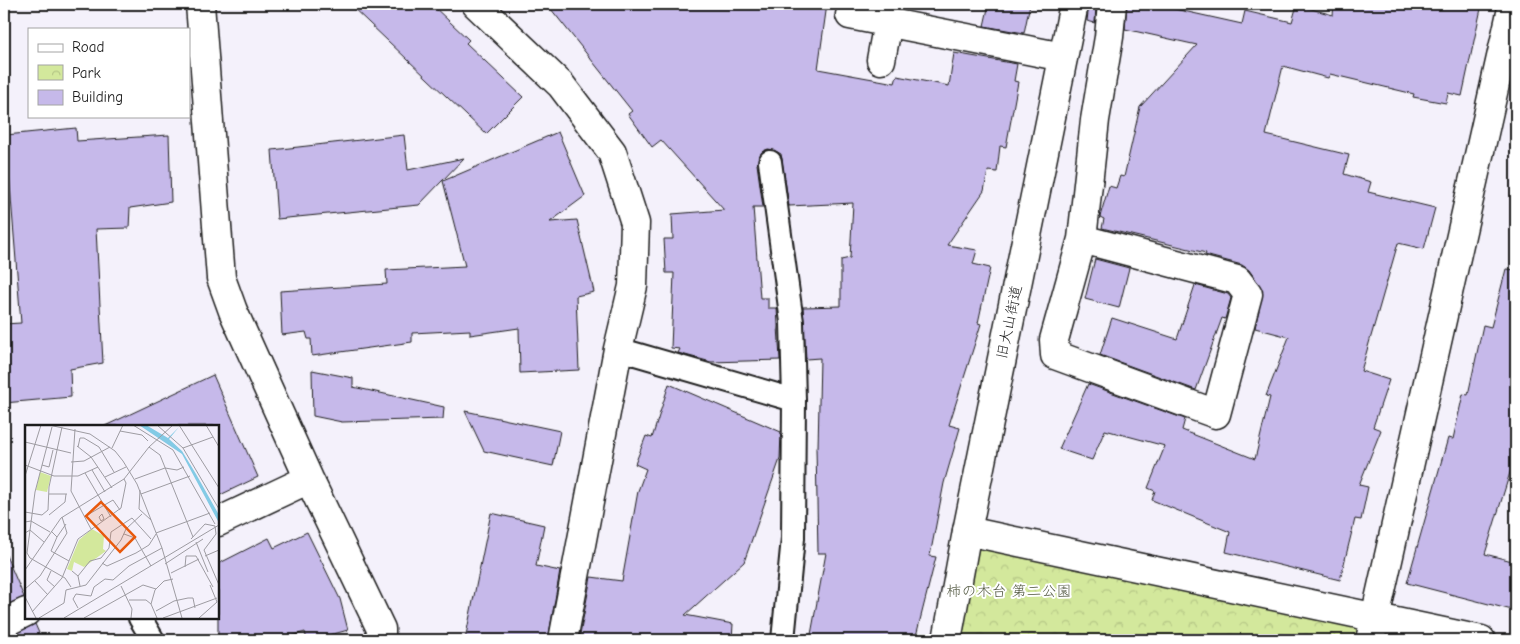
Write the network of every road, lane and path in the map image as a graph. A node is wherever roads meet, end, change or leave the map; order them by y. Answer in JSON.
{"nodes":[{"id":1,"x":200,"y":4,"type":"edge"},
{"id":2,"x":476,"y":4,"type":"edge"},
{"id":3,"x":1074,"y":4,"type":"edge"},
{"id":4,"x":1112,"y":4,"type":"edge"},
{"id":5,"x":1513,"y":4,"type":"edge"},
{"id":6,"x":850,"y":15,"type":"dead end"},
{"id":7,"x":888,"y":22,"type":"junction"},
{"id":8,"x":1064,"y":57,"type":"junction"},
{"id":9,"x":881,"y":60,"type":"dead end"},
{"id":10,"x":770,"y":162,"type":"dead end"},
{"id":11,"x":1082,"y":239,"type":"junction"},
{"id":12,"x":618,"y":349,"type":"junction"},
{"id":13,"x":794,"y":400,"type":"junction"},
{"id":14,"x":309,"y":479,"type":"junction"},
{"id":15,"x":219,"y":522,"type":"edge"},
{"id":16,"x":967,"y":531,"type":"junction"},
{"id":17,"x":25,"y":612,"type":"edge"},
{"id":18,"x":141,"y":619,"type":"edge"},
{"id":19,"x":4,"y":623,"type":"edge"},
{"id":20,"x":1372,"y":630,"type":"edge"},
{"id":21,"x":153,"y":640,"type":"edge"},
{"id":22,"x":381,"y":640,"type":"edge"},
{"id":23,"x":563,"y":640,"type":"edge"},
{"id":24,"x":782,"y":640,"type":"edge"},
{"id":25,"x":947,"y":640,"type":"edge"},
{"id":26,"x":1480,"y":640,"type":"edge"}],
"edges":[{"from":1,"to":14,"type":"street"},
{"from":2,"to":12,"type":"street"},
{"from":3,"to":8,"type":"street","name":"旧大山街道"},
{"from":4,"to":11,"type":"street"},
{"from":5,"to":20,"type":"street"},
{"from":6,"to":7,"type":"street"},
{"from":7,"to":8,"type":"street"},
{"from":7,"to":9,"type":"street"},
{"from":8,"to":16,"type":"street","name":"旧大山街道"},
{"from":10,"to":13,"type":"lane"},
{"from":11,"to":11,"type":"street"},
{"from":12,"to":13,"type":"lane"},
{"from":12,"to":23,"type":"street"},
{"from":13,"to":24,"type":"lane"},
{"from":14,"to":15,"type":"street"},
{"from":14,"to":22,"type":"street"},
{"from":16,"to":20,"type":"street"},
{"from":16,"to":25,"type":"street","name":"旧大山街道"},
{"from":17,"to":19,"type":"street"},
{"from":18,"to":21,"type":"lane"},
{"from":20,"to":26,"type":"street"}]}
